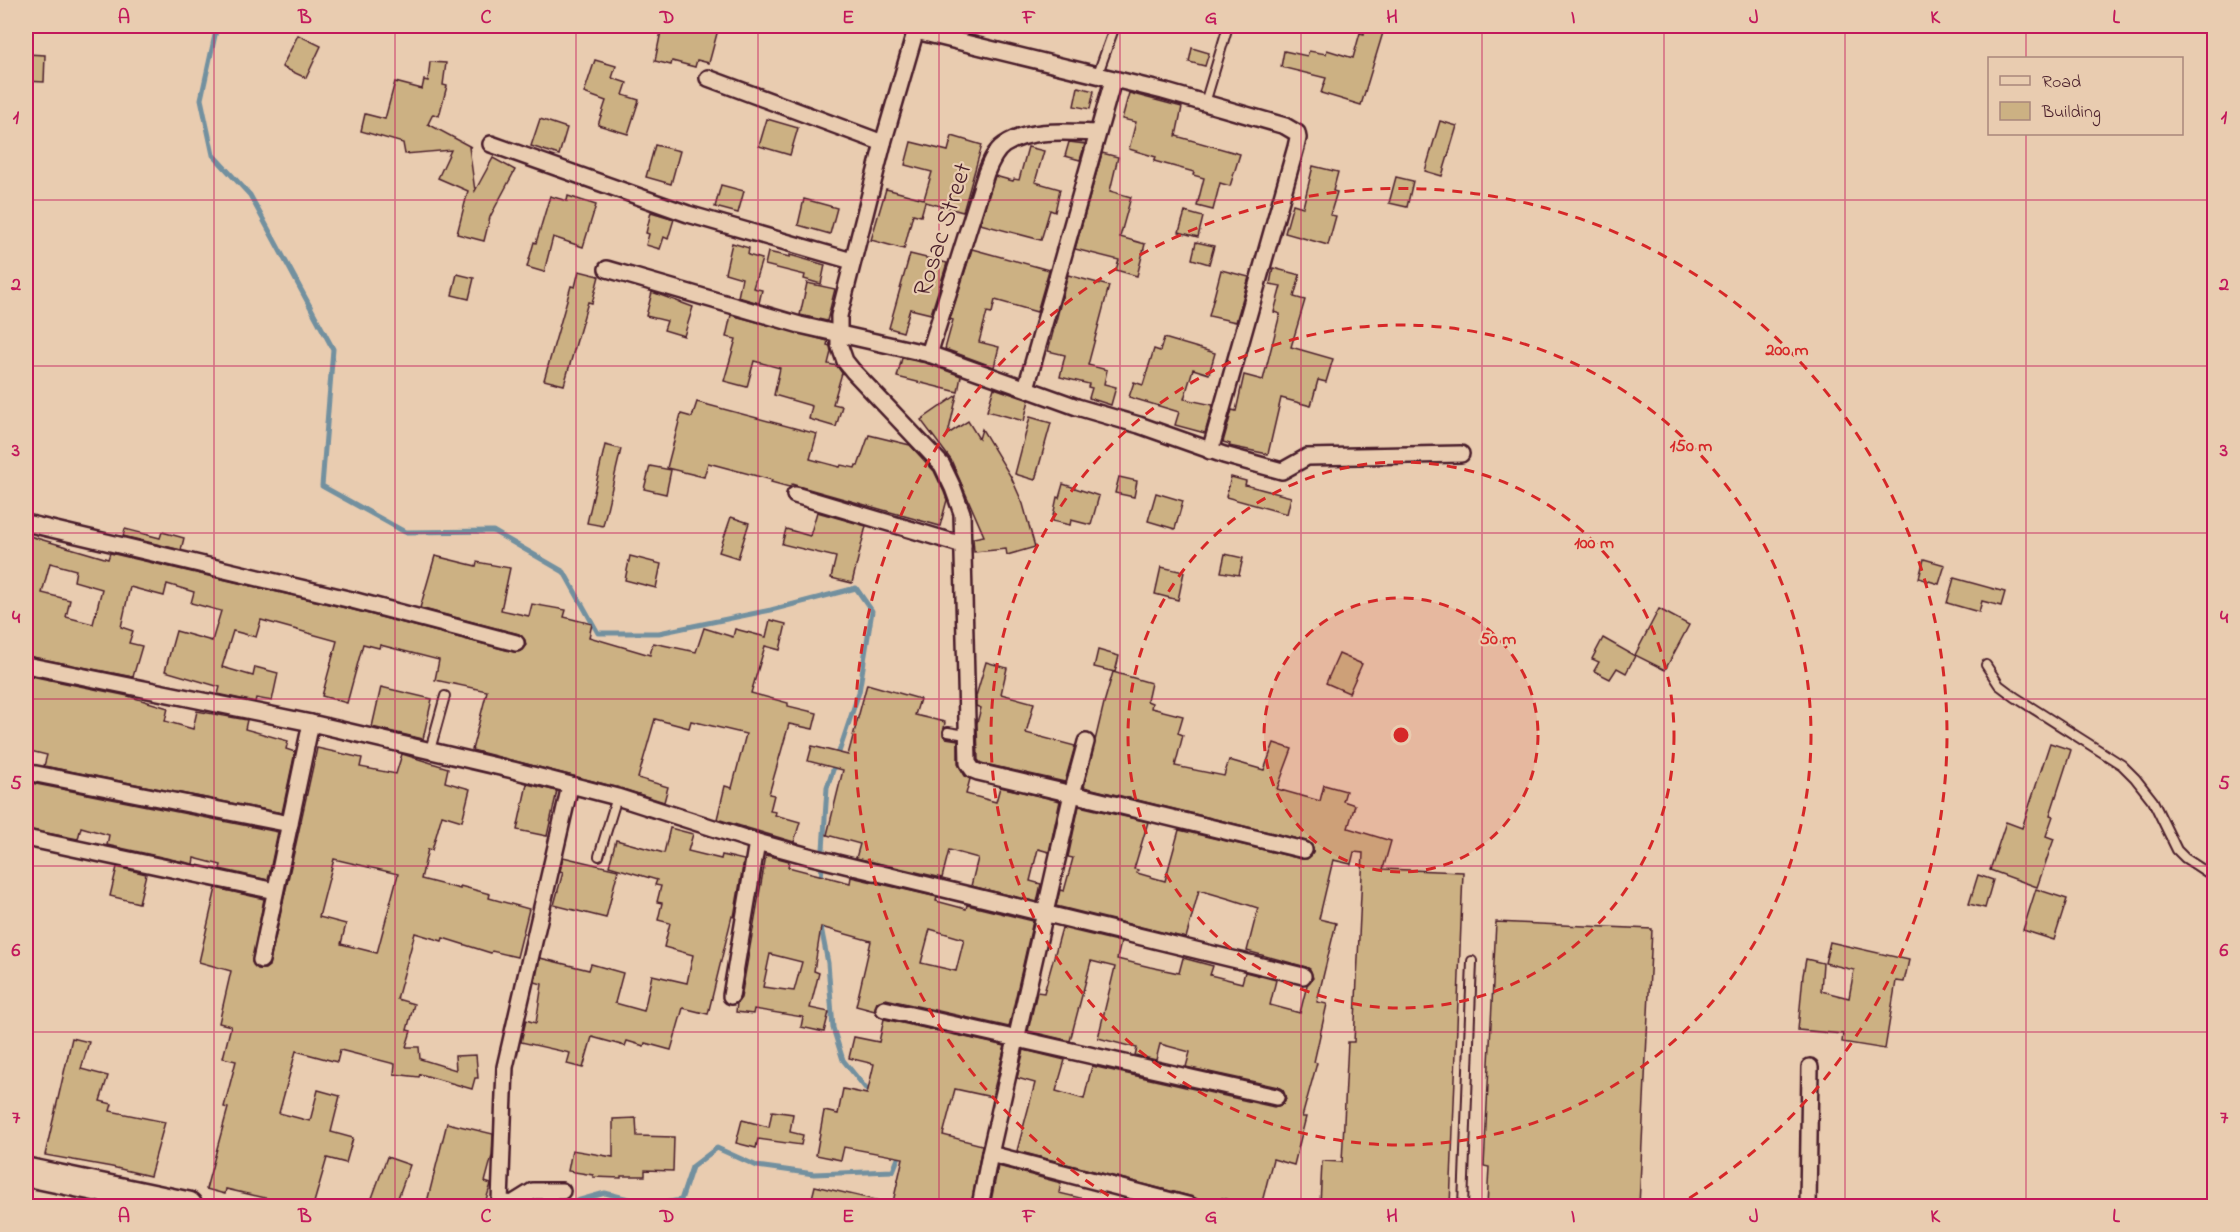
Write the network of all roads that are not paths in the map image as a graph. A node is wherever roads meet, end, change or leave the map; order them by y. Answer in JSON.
{"nodes":[{"id":1,"x":1115,"y":26,"type":"edge"},
{"id":2,"x":1228,"y":26,"type":"edge"},
{"id":3,"x":917,"y":28,"type":"edge"},
{"id":4,"x":1097,"y":76,"type":"junction"},
{"id":5,"x":708,"y":78,"type":"dead end"},
{"id":6,"x":1113,"y":80,"type":"junction"},
{"id":7,"x":1205,"y":103,"type":"junction"},
{"id":8,"x":1097,"y":133,"type":"junction"},
{"id":9,"x":883,"y":143,"type":"junction"},
{"id":10,"x":491,"y":144,"type":"dead end"},
{"id":11,"x":852,"y":261,"type":"junction"},
{"id":12,"x":607,"y":269,"type":"dead end"},
{"id":13,"x":837,"y":333,"type":"junction"},
{"id":14,"x":929,"y":354,"type":"junction"},
{"id":15,"x":1026,"y":388,"type":"junction"},
{"id":16,"x":1210,"y":451,"type":"junction"},
{"id":17,"x":1461,"y":454,"type":"dead end"},
{"id":18,"x":795,"y":495,"type":"dead end"},
{"id":19,"x":26,"y":522,"type":"edge"},
{"id":20,"x":963,"y":545,"type":"junction"},
{"id":21,"x":516,"y":643,"type":"dead end"},
{"id":22,"x":26,"y":665,"type":"edge"},
{"id":23,"x":1986,"y":665,"type":"dead end"},
{"id":24,"x":446,"y":696,"type":"dead end"},
{"id":25,"x":311,"y":723,"type":"junction"},
{"id":26,"x":948,"y":732,"type":"dead end"},
{"id":27,"x":966,"y":735,"type":"junction"},
{"id":28,"x":1086,"y":742,"type":"dead end"},
{"id":29,"x":430,"y":750,"type":"junction"},
{"id":30,"x":26,"y":772,"type":"edge"},
{"id":31,"x":570,"y":786,"type":"junction"},
{"id":32,"x":1072,"y":794,"type":"junction"},
{"id":33,"x":617,"y":797,"type":"junction"},
{"id":34,"x":290,"y":824,"type":"junction"},
{"id":35,"x":26,"y":838,"type":"edge"},
{"id":36,"x":757,"y":842,"type":"junction"},
{"id":37,"x":1304,"y":850,"type":"dead end"},
{"id":38,"x":599,"y":856,"type":"dead end"},
{"id":39,"x":2214,"y":877,"type":"edge"},
{"id":40,"x":275,"y":891,"type":"junction"},
{"id":41,"x":1046,"y":914,"type":"junction"},
{"id":42,"x":261,"y":960,"type":"dead end"},
{"id":43,"x":1472,"y":961,"type":"dead end"},
{"id":44,"x":1303,"y":976,"type":"dead end"},
{"id":45,"x":731,"y":996,"type":"dead end"},
{"id":46,"x":884,"y":1009,"type":"dead end"},
{"id":47,"x":1017,"y":1038,"type":"junction"},
{"id":48,"x":1810,"y":1067,"type":"dead end"},
{"id":49,"x":1276,"y":1097,"type":"dead end"},
{"id":50,"x":990,"y":1154,"type":"junction"},
{"id":51,"x":26,"y":1172,"type":"edge"},
{"id":52,"x":562,"y":1191,"type":"dead end"},
{"id":53,"x":142,"y":1202,"type":"edge"},
{"id":54,"x":188,"y":1206,"type":"edge"},
{"id":55,"x":980,"y":1206,"type":"edge"},
{"id":56,"x":1191,"y":1206,"type":"edge"},
{"id":57,"x":1463,"y":1206,"type":"edge"},
{"id":58,"x":1808,"y":1206,"type":"edge"}],
"edges":[{"from":1,"to":4,"type":"lane"},
{"from":2,"to":7,"type":"lane"},
{"from":3,"to":4,"type":"street"},
{"from":3,"to":9,"type":"street"},
{"from":4,"to":6,"type":"street"},
{"from":5,"to":9,"type":"street"},
{"from":6,"to":7,"type":"street"},
{"from":6,"to":8,"type":"street"},
{"from":7,"to":16,"type":"street"},
{"from":8,"to":14,"type":"street","name":"Rosac Street"},
{"from":8,"to":15,"type":"street"},
{"from":9,"to":11,"type":"street"},
{"from":10,"to":11,"type":"street"},
{"from":11,"to":13,"type":"street"},
{"from":12,"to":13,"type":"street"},
{"from":13,"to":14,"type":"street"},
{"from":13,"to":20,"type":"street"},
{"from":14,"to":15,"type":"street"},
{"from":15,"to":16,"type":"street"},
{"from":16,"to":17,"type":"street"},
{"from":18,"to":20,"type":"street"},
{"from":19,"to":21,"type":"street"},
{"from":20,"to":27,"type":"street"},
{"from":22,"to":25,"type":"street"},
{"from":23,"to":39,"type":"lane"},
{"from":24,"to":29,"type":"lane"},
{"from":25,"to":29,"type":"street"},
{"from":25,"to":34,"type":"street"},
{"from":26,"to":27,"type":"lane"},
{"from":27,"to":32,"type":"street"},
{"from":28,"to":32,"type":"street"},
{"from":29,"to":31,"type":"street"},
{"from":30,"to":34,"type":"street"},
{"from":31,"to":33,"type":"street"},
{"from":31,"to":52,"type":"street"},
{"from":32,"to":37,"type":"street"},
{"from":32,"to":41,"type":"street"},
{"from":33,"to":36,"type":"street"},
{"from":33,"to":38,"type":"lane"},
{"from":34,"to":40,"type":"street"},
{"from":35,"to":40,"type":"street"},
{"from":36,"to":41,"type":"street"},
{"from":36,"to":45,"type":"street"},
{"from":40,"to":42,"type":"street"},
{"from":41,"to":44,"type":"street"},
{"from":41,"to":47,"type":"street"},
{"from":43,"to":57,"type":"lane"},
{"from":46,"to":47,"type":"street"},
{"from":47,"to":49,"type":"street"},
{"from":47,"to":50,"type":"street"},
{"from":48,"to":58,"type":"street"},
{"from":50,"to":55,"type":"street"},
{"from":50,"to":56,"type":"street"},
{"from":51,"to":53,"type":"highway"},
{"from":53,"to":54,"type":"highway"}]}
